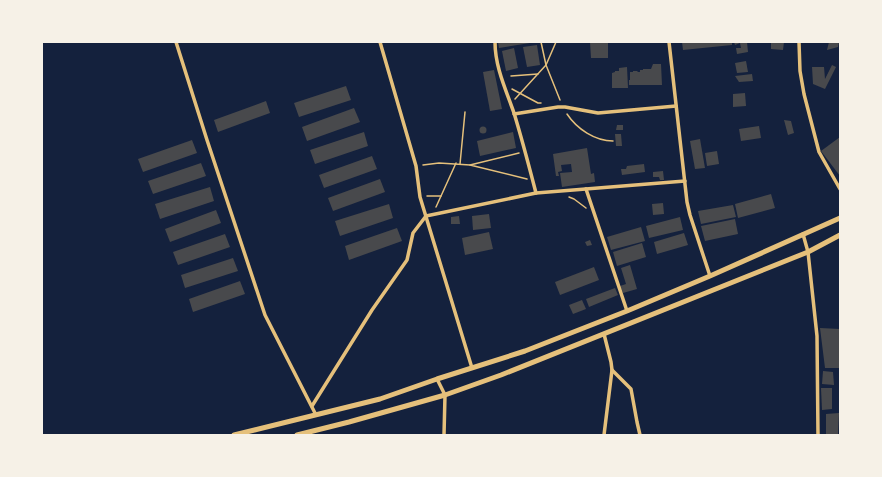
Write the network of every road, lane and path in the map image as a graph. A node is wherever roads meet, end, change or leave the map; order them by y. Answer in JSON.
{"nodes":[{"id":1,"x":176,"y":42,"type":"edge"},
{"id":2,"x":380,"y":42,"type":"edge"},
{"id":3,"x":494,"y":42,"type":"edge"},
{"id":4,"x":540,"y":42,"type":"edge"},
{"id":5,"x":556,"y":42,"type":"edge"},
{"id":6,"x":669,"y":42,"type":"edge"},
{"id":7,"x":799,"y":42,"type":"edge"},
{"id":8,"x":546,"y":65,"type":"junction"},
{"id":9,"x":538,"y":74,"type":"junction"},
{"id":10,"x":511,"y":76,"type":"dead end"},
{"id":11,"x":521,"y":93,"type":"junction"},
{"id":12,"x":511,"y":104,"type":"junction"},
{"id":13,"x":543,"y":104,"type":"dead end"},
{"id":14,"x":676,"y":106,"type":"junction"},
{"id":15,"x":562,"y":107,"type":"junction"},
{"id":16,"x":465,"y":112,"type":"dead end"},
{"id":17,"x":514,"y":114,"type":"junction"},
{"id":18,"x":613,"y":141,"type":"dead end"},
{"id":19,"x":525,"y":152,"type":"junction"},
{"id":20,"x":456,"y":163,"type":"junction"},
{"id":21,"x":460,"y":164,"type":"junction"},
{"id":22,"x":470,"y":165,"type":"junction"},
{"id":23,"x":416,"y":166,"type":"junction"},
{"id":24,"x":533,"y":181,"type":"junction"},
{"id":25,"x":685,"y":181,"type":"junction"},
{"id":26,"x":840,"y":188,"type":"edge"},
{"id":27,"x":586,"y":189,"type":"junction"},
{"id":28,"x":536,"y":193,"type":"junction"},
{"id":29,"x":441,"y":196,"type":"junction"},
{"id":30,"x":567,"y":196,"type":"dead end"},
{"id":31,"x":420,"y":197,"type":"junction"},
{"id":32,"x":432,"y":215,"type":"junction"},
{"id":33,"x":426,"y":216,"type":"junction"},
{"id":34,"x":595,"y":216,"type":"junction"},
{"id":35,"x":840,"y":218,"type":"edge"},
{"id":36,"x":803,"y":234,"type":"junction"},
{"id":37,"x":840,"y":235,"type":"edge"},
{"id":38,"x":808,"y":252,"type":"junction"},
{"id":39,"x":710,"y":276,"type":"junction"},
{"id":40,"x":627,"y":311,"type":"junction"},
{"id":41,"x":604,"y":334,"type":"junction"},
{"id":42,"x":472,"y":368,"type":"junction"},
{"id":43,"x":612,"y":370,"type":"junction"},
{"id":44,"x":437,"y":379,"type":"junction"},
{"id":45,"x":445,"y":396,"type":"junction"},
{"id":46,"x":312,"y":406,"type":"junction"},
{"id":47,"x":316,"y":415,"type":"junction"},
{"id":48,"x":234,"y":435,"type":"edge"},
{"id":49,"x":297,"y":435,"type":"edge"},
{"id":50,"x":444,"y":435,"type":"edge"},
{"id":51,"x":604,"y":435,"type":"edge"},
{"id":52,"x":640,"y":435,"type":"edge"},
{"id":53,"x":818,"y":435,"type":"edge"}],
"edges":[{"from":1,"to":46,"type":"street"},
{"from":2,"to":23,"type":"street"},
{"from":3,"to":12,"type":"street"},
{"from":4,"to":8,"type":"path"},
{"from":5,"to":8,"type":"path"},
{"from":6,"to":14,"type":"street"},
{"from":7,"to":26,"type":"street"},
{"from":8,"to":9,"type":"path"},
{"from":8,"to":15,"type":"path"},
{"from":9,"to":10,"type":"path"},
{"from":9,"to":11,"type":"path"},
{"from":11,"to":12,"type":"path"},
{"from":11,"to":13,"type":"path"},
{"from":12,"to":17,"type":"street"},
{"from":14,"to":15,"type":"street"},
{"from":14,"to":25,"type":"street"},
{"from":15,"to":17,"type":"street"},
{"from":15,"to":18,"type":"path"},
{"from":16,"to":21,"type":"path"},
{"from":17,"to":19,"type":"street"},
{"from":19,"to":22,"type":"path"},
{"from":19,"to":24,"type":"street"},
{"from":20,"to":21,"type":"path"},
{"from":20,"to":23,"type":"path"},
{"from":20,"to":29,"type":"path"},
{"from":21,"to":22,"type":"path"},
{"from":22,"to":24,"type":"path"},
{"from":23,"to":31,"type":"street"},
{"from":24,"to":28,"type":"street"},
{"from":25,"to":27,"type":"street"},
{"from":25,"to":39,"type":"street"},
{"from":27,"to":28,"type":"street"},
{"from":27,"to":34,"type":"street"},
{"from":28,"to":32,"type":"street"},
{"from":29,"to":31,"type":"path"},
{"from":29,"to":32,"type":"path"},
{"from":30,"to":34,"type":"path"},
{"from":31,"to":33,"type":"street"},
{"from":32,"to":33,"type":"street"},
{"from":33,"to":42,"type":"street"},
{"from":33,"to":46,"type":"street"},
{"from":34,"to":40,"type":"street"},
{"from":35,"to":36,"type":"main road"},
{"from":36,"to":38,"type":"street"},
{"from":36,"to":39,"type":"main road"},
{"from":37,"to":38,"type":"main road"},
{"from":38,"to":41,"type":"main road"},
{"from":38,"to":53,"type":"street"},
{"from":39,"to":40,"type":"main road"},
{"from":40,"to":42,"type":"main road"},
{"from":41,"to":43,"type":"street"},
{"from":41,"to":45,"type":"main road"},
{"from":42,"to":44,"type":"main road"},
{"from":43,"to":51,"type":"street"},
{"from":43,"to":52,"type":"street"},
{"from":44,"to":45,"type":"street"},
{"from":44,"to":47,"type":"main road"},
{"from":45,"to":49,"type":"main road"},
{"from":45,"to":50,"type":"street"},
{"from":46,"to":47,"type":"street"},
{"from":47,"to":48,"type":"main road"}]}
